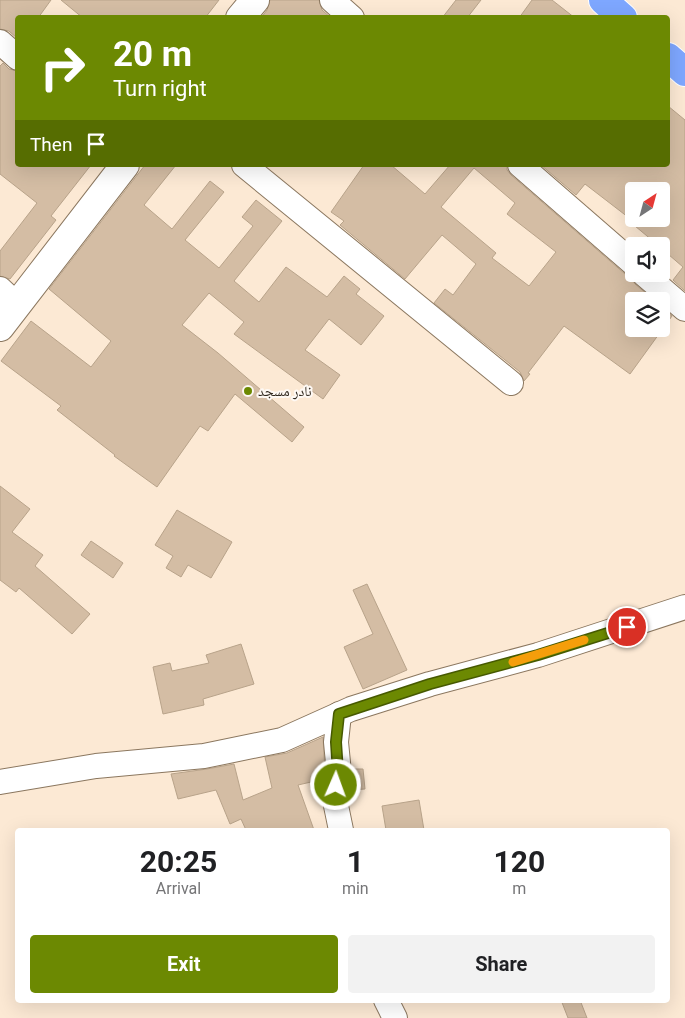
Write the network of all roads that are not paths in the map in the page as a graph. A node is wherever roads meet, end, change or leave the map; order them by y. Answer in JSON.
{"nodes":[{"id":1,"x":332,"y":0,"type":"edge"},
{"id":2,"x":603,"y":0,"type":"edge"},
{"id":3,"x":349,"y":15,"type":"edge"},
{"id":4,"x":620,"y":15,"type":"edge"},
{"id":5,"x":0,"y":42,"type":"edge"},
{"id":6,"x":15,"y":55,"type":"edge"},
{"id":7,"x":670,"y":59,"type":"edge"},
{"id":8,"x":685,"y":72,"type":"edge"},
{"id":9,"x":123,"y":167,"type":"edge"},
{"id":10,"x":246,"y":167,"type":"edge"},
{"id":11,"x":522,"y":167,"type":"edge"},
{"id":12,"x":625,"y":256,"type":"edge"},
{"id":13,"x":653,"y":282,"type":"edge"},
{"id":14,"x":9,"y":297,"type":"edge"},
{"id":15,"x":685,"y":309,"type":"edge"},
{"id":16,"x":0,"y":327,"type":"edge"},
{"id":17,"x":511,"y":383,"type":"dead end"},
{"id":18,"x":685,"y":608,"type":"edge"},
{"id":19,"x":339,"y":714,"type":"junction"},
{"id":20,"x":0,"y":782,"type":"edge"},
{"id":21,"x":341,"y":828,"type":"edge"},
{"id":22,"x":388,"y":1003,"type":"edge"},
{"id":23,"x":396,"y":1018,"type":"edge"}],
"edges":[{"from":1,"to":3,"type":"street"},
{"from":2,"to":4,"type":"highway"},
{"from":5,"to":6,"type":"street"},
{"from":7,"to":8,"type":"highway"},
{"from":9,"to":14,"type":"street"},
{"from":10,"to":17,"type":"street"},
{"from":11,"to":12,"type":"street"},
{"from":13,"to":15,"type":"street"},
{"from":14,"to":16,"type":"street"},
{"from":18,"to":19,"type":"street"},
{"from":19,"to":20,"type":"street"},
{"from":19,"to":21,"type":"street"},
{"from":22,"to":23,"type":"street"}]}
